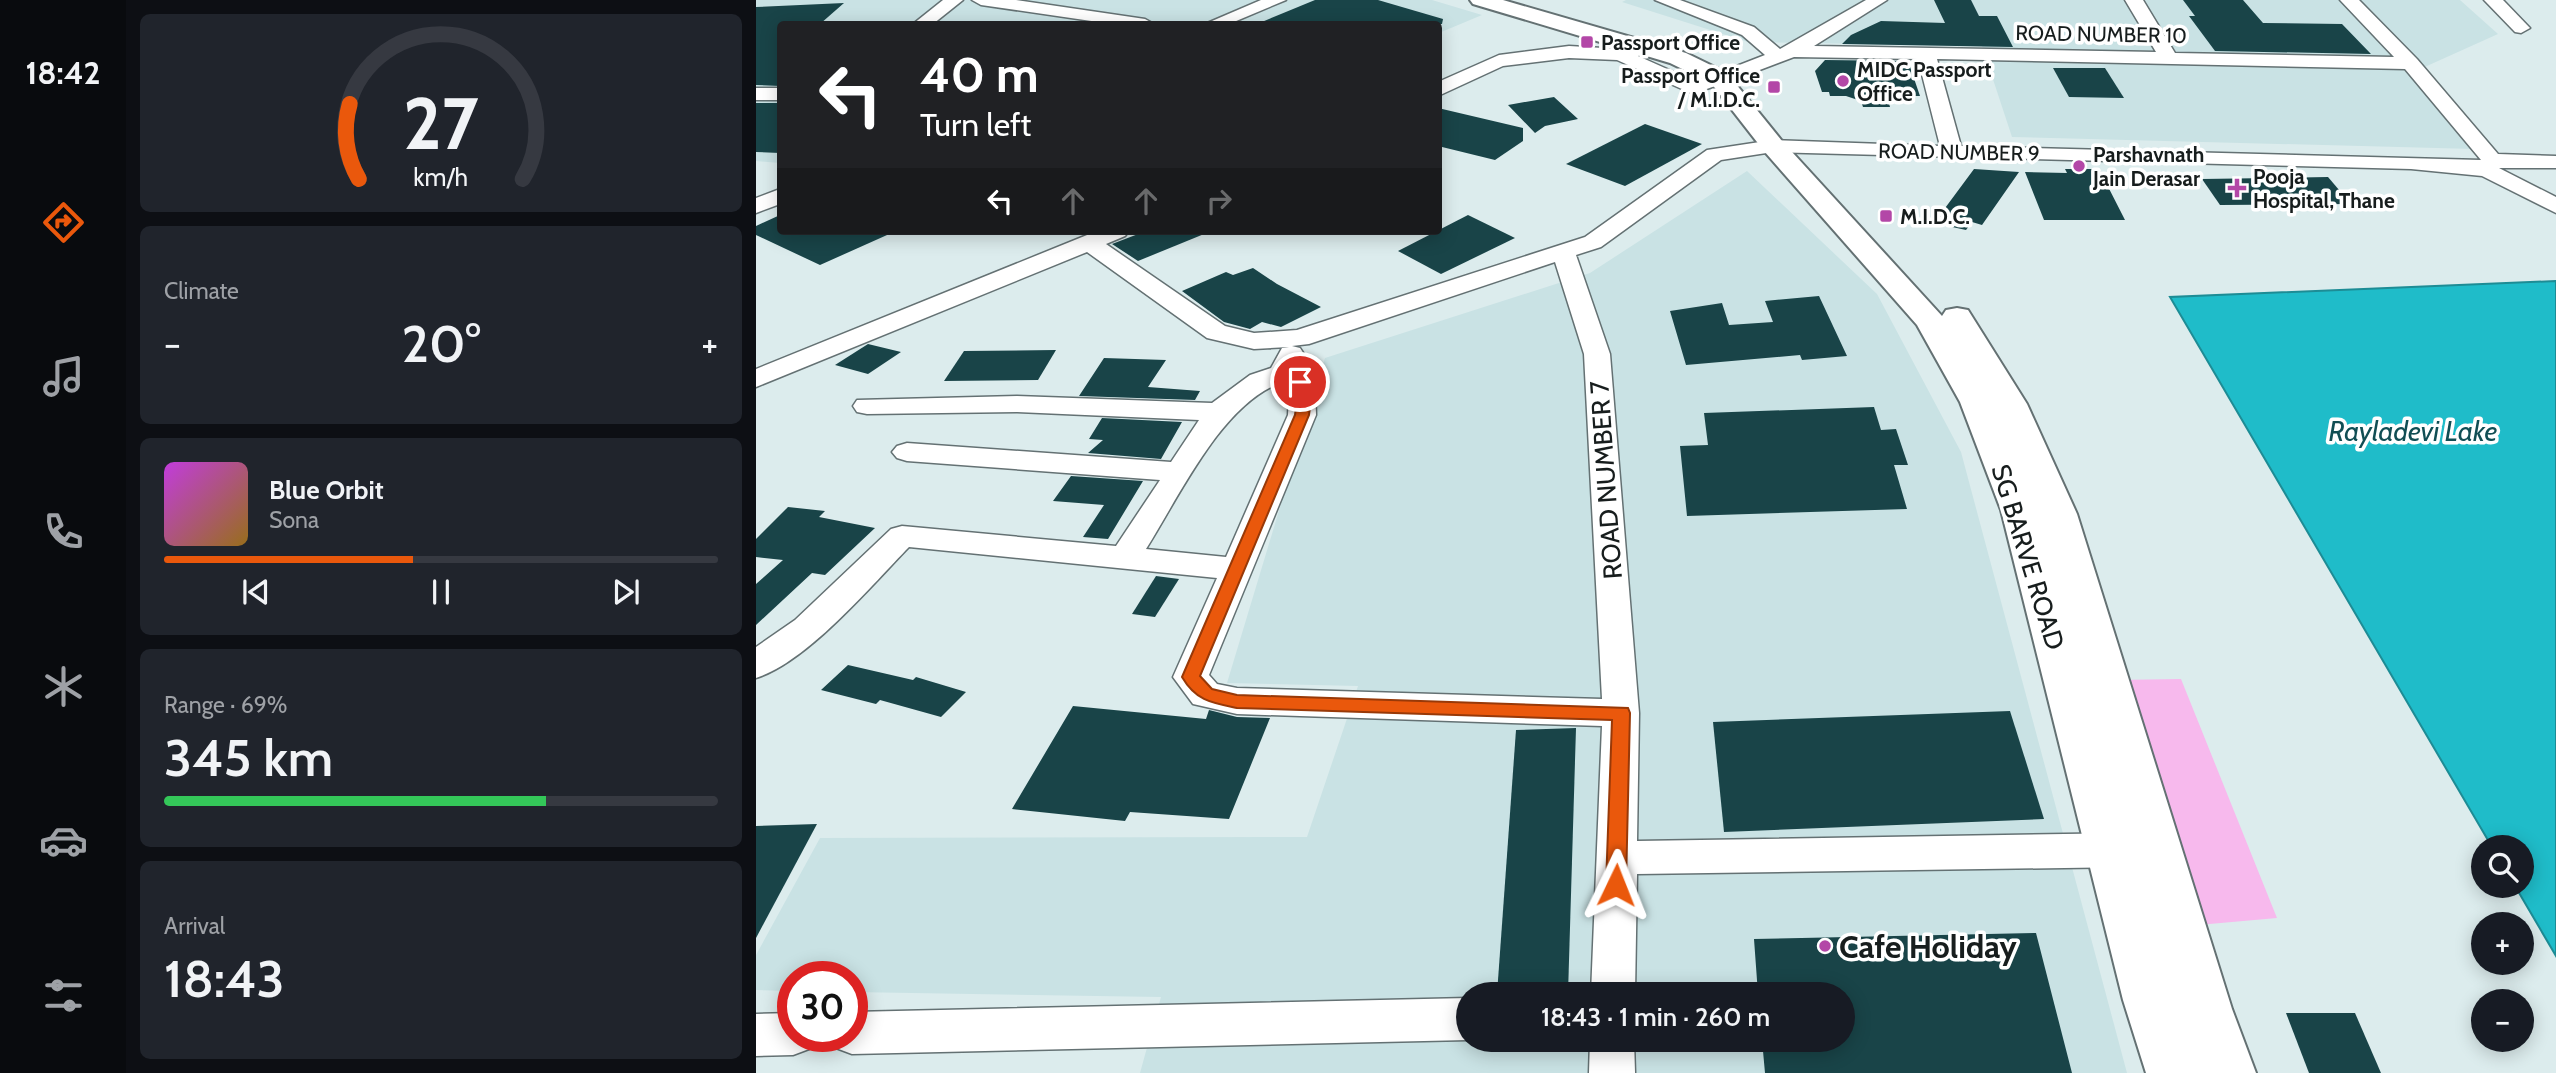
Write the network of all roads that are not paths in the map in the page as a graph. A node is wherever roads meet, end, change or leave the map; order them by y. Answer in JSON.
{"nodes":[{"id":1,"x":954,"y":0,"type":"edge"},
{"id":2,"x":981,"y":0,"type":"edge"},
{"id":3,"x":1277,"y":0,"type":"edge"},
{"id":4,"x":1480,"y":0,"type":"edge"},
{"id":5,"x":1518,"y":0,"type":"edge"},
{"id":6,"x":1664,"y":0,"type":"edge"},
{"id":7,"x":1878,"y":0,"type":"edge"},
{"id":8,"x":2134,"y":0,"type":"edge"},
{"id":9,"x":2349,"y":0,"type":"edge"},
{"id":10,"x":2493,"y":0,"type":"edge"},
{"id":11,"x":926,"y":21,"type":"edge"},
{"id":12,"x":1124,"y":21,"type":"edge"},
{"id":13,"x":1222,"y":21,"type":"edge"},
{"id":14,"x":2521,"y":28,"type":"dead end"},
{"id":15,"x":1633,"y":51,"type":"junction"},
{"id":16,"x":1926,"y":53,"type":"junction"},
{"id":17,"x":1784,"y":54,"type":"junction"},
{"id":18,"x":2169,"y":58,"type":"junction"},
{"id":19,"x":2410,"y":63,"type":"junction"},
{"id":20,"x":1728,"y":75,"type":"junction"},
{"id":21,"x":1442,"y":88,"type":"edge"},
{"id":22,"x":756,"y":94,"type":"edge"},
{"id":23,"x":777,"y":94,"type":"edge"},
{"id":24,"x":1787,"y":147,"type":"junction"},
{"id":25,"x":1952,"y":151,"type":"junction"},
{"id":26,"x":2556,"y":162,"type":"edge"},
{"id":27,"x":2489,"y":165,"type":"junction"},
{"id":28,"x":777,"y":197,"type":"edge"},
{"id":29,"x":756,"y":206,"type":"edge"},
{"id":30,"x":2556,"y":206,"type":"edge"},
{"id":31,"x":1106,"y":235,"type":"edge"},
{"id":32,"x":1088,"y":242,"type":"junction"},
{"id":33,"x":1563,"y":251,"type":"junction"},
{"id":34,"x":1300,"y":338,"type":"junction"},
{"id":35,"x":1282,"y":373,"type":"junction"},
{"id":36,"x":756,"y":379,"type":"edge"},
{"id":37,"x":867,"y":406,"type":"dead end"},
{"id":38,"x":1218,"y":412,"type":"junction"},
{"id":39,"x":906,"y":452,"type":"dead end"},
{"id":40,"x":1177,"y":472,"type":"junction"},
{"id":41,"x":1126,"y":556,"type":"junction"},
{"id":42,"x":1238,"y":569,"type":"junction"},
{"id":43,"x":756,"y":665,"type":"edge"},
{"id":44,"x":1621,"y":713,"type":"junction"},
{"id":45,"x":2110,"y":850,"type":"junction"},
{"id":46,"x":2158,"y":850,"type":"junction"},
{"id":47,"x":1617,"y":858,"type":"junction"},
{"id":48,"x":1613,"y":982,"type":"edge"},
{"id":49,"x":1456,"y":1019,"type":"edge"},
{"id":50,"x":868,"y":1033,"type":"edge"},
{"id":51,"x":777,"y":1034,"type":"edge"},
{"id":52,"x":756,"y":1035,"type":"edge"},
{"id":53,"x":1612,"y":1052,"type":"edge"},
{"id":54,"x":1612,"y":1073,"type":"edge"},
{"id":55,"x":2174,"y":1073,"type":"edge"},
{"id":56,"x":2228,"y":1073,"type":"edge"}],
"edges":[{"from":1,"to":11,"type":"street"},
{"from":2,"to":12,"type":"street"},
{"from":3,"to":13,"type":"street"},
{"from":4,"to":15,"type":"main road","name":"SG BARVE ROAD"},
{"from":5,"to":20,"type":"main road","name":"SG BARVE ROAD"},
{"from":6,"to":17,"type":"street"},
{"from":7,"to":17,"type":"street"},
{"from":8,"to":18,"type":"street"},
{"from":9,"to":19,"type":"street"},
{"from":10,"to":14,"type":"street"},
{"from":15,"to":20,"type":"main road","name":"SG BARVE ROAD"},
{"from":15,"to":21,"type":"street"},
{"from":16,"to":17,"type":"street","name":"ROAD NUMBER 10"},
{"from":16,"to":18,"type":"street","name":"ROAD NUMBER 10"},
{"from":16,"to":25,"type":"street"},
{"from":17,"to":20,"type":"street"},
{"from":18,"to":19,"type":"street","name":"ROAD NUMBER 10"},
{"from":19,"to":27,"type":"street"},
{"from":20,"to":24,"type":"main road","name":"SG BARVE ROAD"},
{"from":22,"to":23,"type":"street"},
{"from":24,"to":25,"type":"street","name":"ROAD NUMBER 9"},
{"from":24,"to":33,"type":"street","name":"ROAD NUMBER 9"},
{"from":24,"to":45,"type":"main road","name":"SG BARVE ROAD"},
{"from":24,"to":46,"type":"main road","name":"SG BARVE ROAD"},
{"from":25,"to":27,"type":"street","name":"ROAD NUMBER 9"},
{"from":26,"to":27,"type":"street"},
{"from":27,"to":30,"type":"street","name":"ROAD NUMBER 9"},
{"from":28,"to":29,"type":"street"},
{"from":31,"to":32,"type":"street"},
{"from":32,"to":34,"type":"street","name":"ROAD NUMBER 9"},
{"from":32,"to":36,"type":"street"},
{"from":33,"to":34,"type":"street","name":"ROAD NUMBER 9"},
{"from":33,"to":44,"type":"street","name":"ROAD NUMBER 7"},
{"from":34,"to":35,"type":"street"},
{"from":35,"to":38,"type":"street"},
{"from":35,"to":42,"type":"street"},
{"from":37,"to":38,"type":"street"},
{"from":38,"to":40,"type":"street"},
{"from":39,"to":40,"type":"street"},
{"from":40,"to":41,"type":"street"},
{"from":41,"to":42,"type":"street"},
{"from":41,"to":43,"type":"street"},
{"from":42,"to":44,"type":"street"},
{"from":44,"to":47,"type":"street","name":"ROAD NUMBER 7"},
{"from":45,"to":46,"type":"street"},
{"from":45,"to":47,"type":"street"},
{"from":45,"to":55,"type":"main road","name":"SG BARVE ROAD"},
{"from":46,"to":56,"type":"main road","name":"SG BARVE ROAD"},
{"from":47,"to":48,"type":"street","name":"ROAD NUMBER 7"},
{"from":49,"to":50,"type":"street"},
{"from":51,"to":52,"type":"street"},
{"from":53,"to":54,"type":"street"}]}
